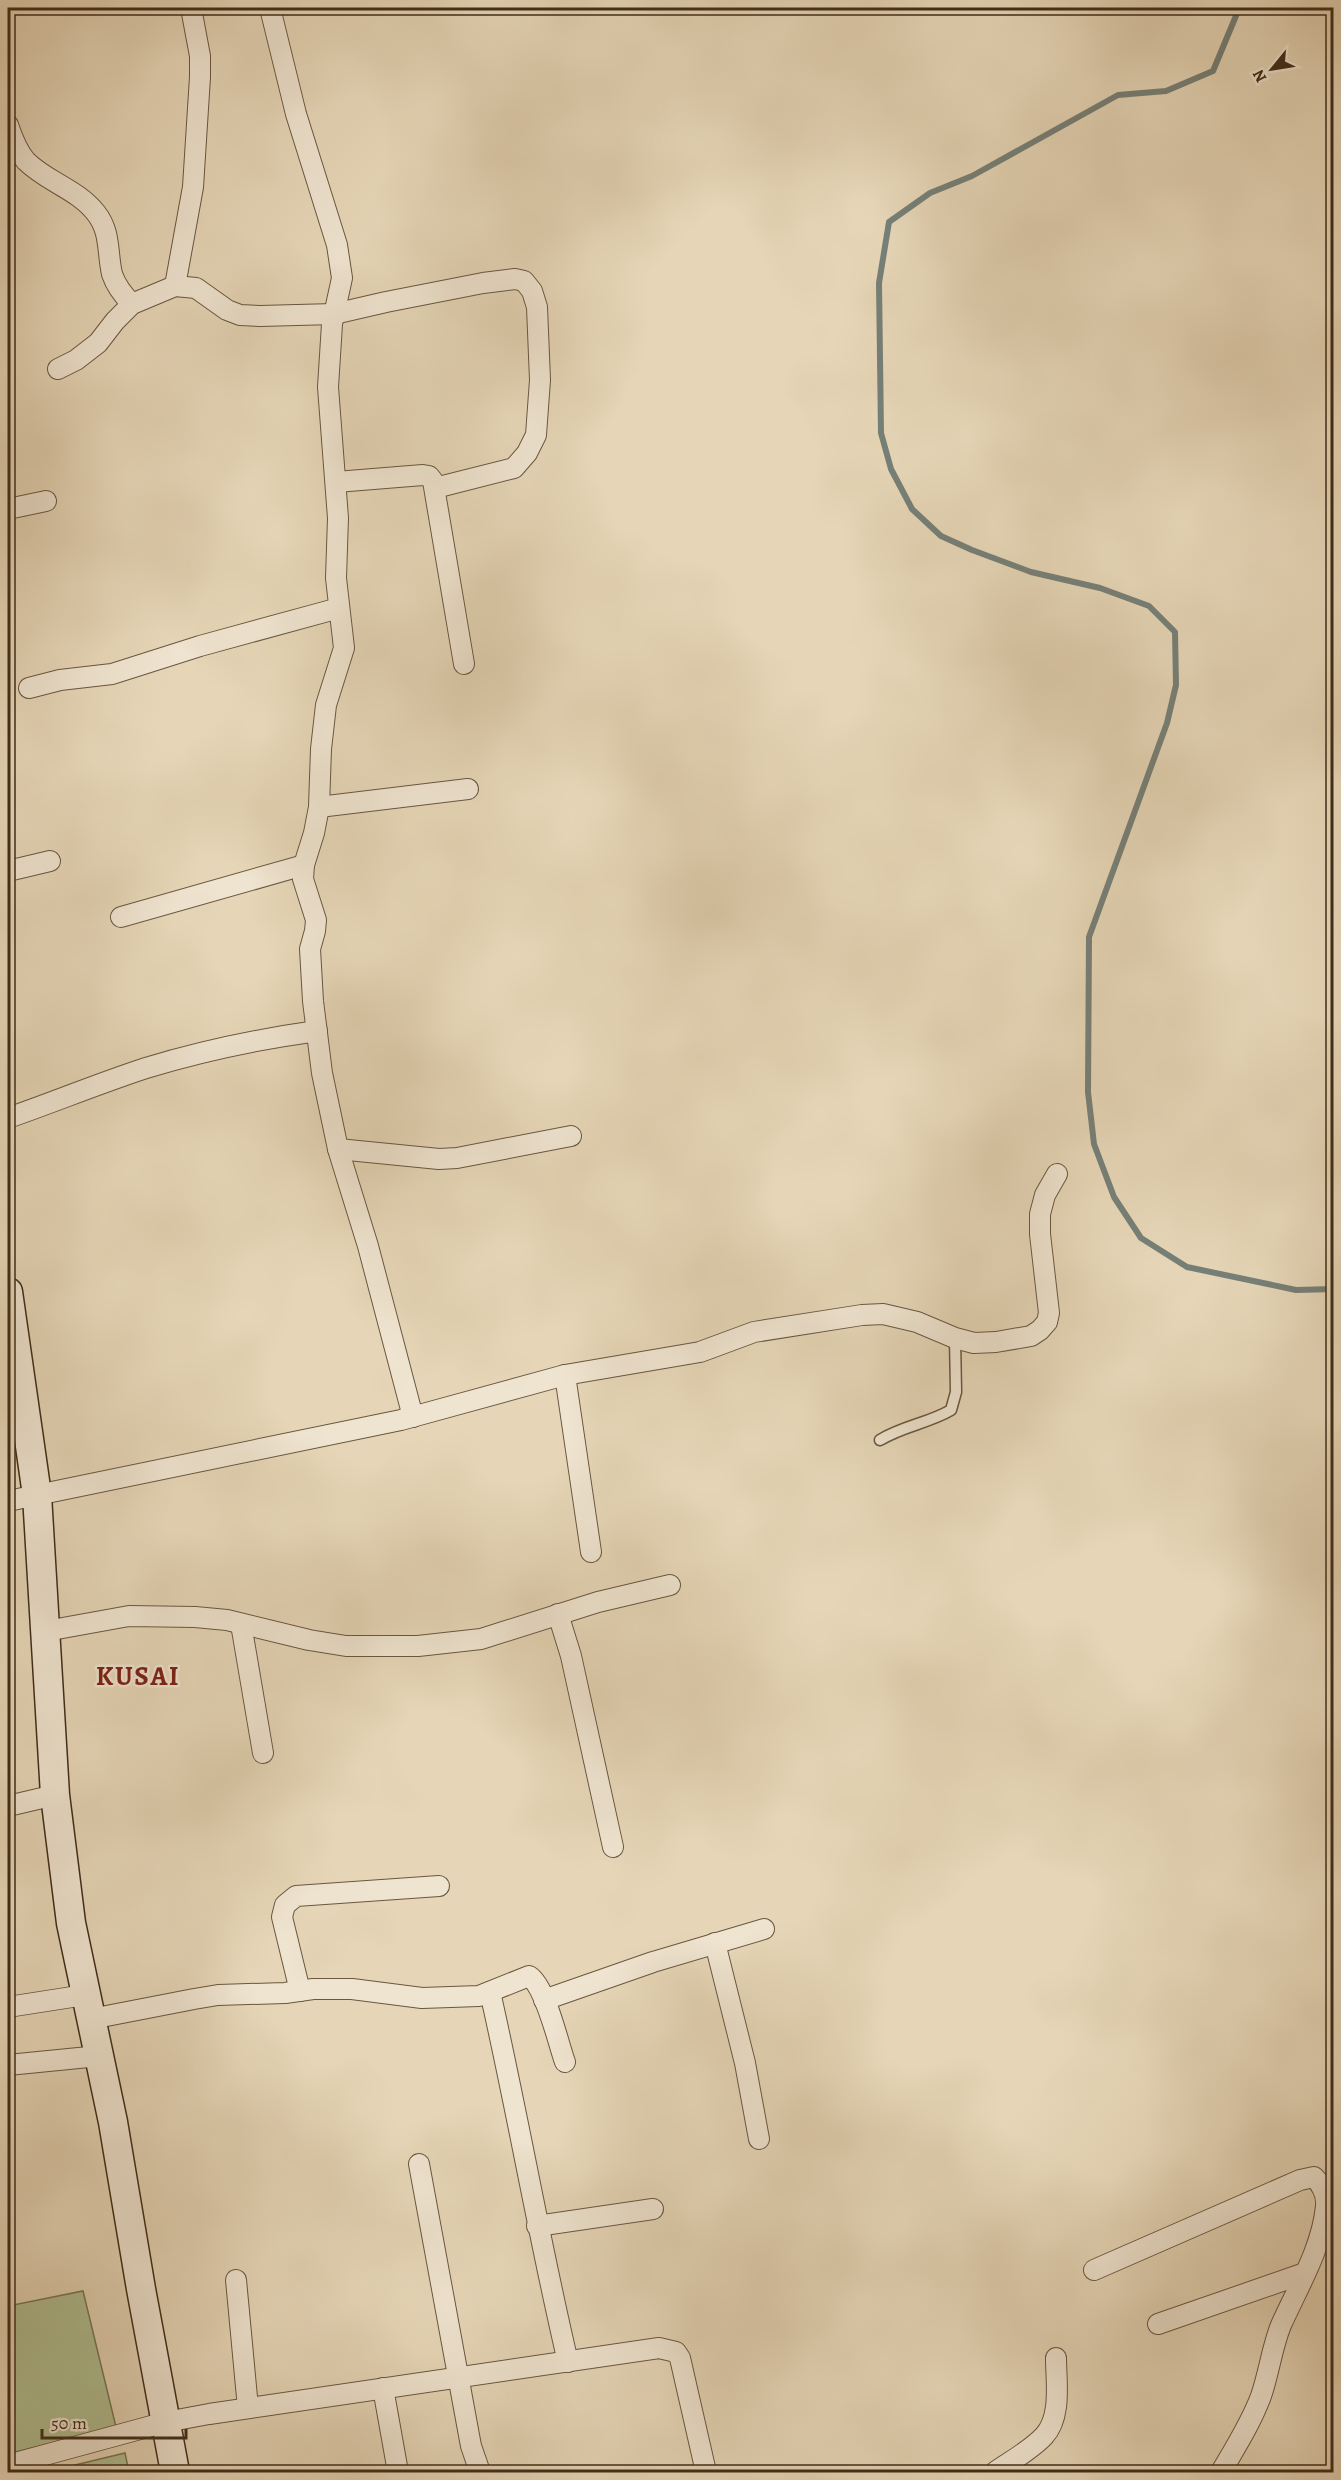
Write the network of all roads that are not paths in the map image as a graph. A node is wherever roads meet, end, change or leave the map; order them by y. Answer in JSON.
{"nodes":[{"id":1,"x":191,"y":8,"type":"edge"},
{"id":2,"x":270,"y":8,"type":"edge"},
{"id":3,"x":8,"y":125,"type":"edge"},
{"id":4,"x":175,"y":286,"type":"junction"},
{"id":5,"x":132,"y":304,"type":"junction"},
{"id":6,"x":334,"y":314,"type":"junction"},
{"id":7,"x":58,"y":369,"type":"dead end"},
{"id":8,"x":336,"y":483,"type":"junction"},
{"id":9,"x":435,"y":488,"type":"junction"},
{"id":10,"x":46,"y":501,"type":"dead end"},
{"id":11,"x":8,"y":509,"type":"edge"},
{"id":12,"x":339,"y":608,"type":"junction"},
{"id":13,"x":464,"y":664,"type":"dead end"},
{"id":14,"x":29,"y":688,"type":"dead end"},
{"id":15,"x":468,"y":789,"type":"dead end"},
{"id":16,"x":318,"y":807,"type":"junction"},
{"id":17,"x":50,"y":861,"type":"dead end"},
{"id":18,"x":304,"y":865,"type":"junction"},
{"id":19,"x":8,"y":871,"type":"edge"},
{"id":20,"x":121,"y":917,"type":"dead end"},
{"id":21,"x":317,"y":1031,"type":"junction"},
{"id":22,"x":8,"y":1118,"type":"edge"},
{"id":23,"x":571,"y":1136,"type":"dead end"},
{"id":24,"x":338,"y":1149,"type":"junction"},
{"id":25,"x":1058,"y":1174,"type":"dead end"},
{"id":26,"x":8,"y":1292,"type":"edge"},
{"id":27,"x":955,"y":1338,"type":"junction"},
{"id":28,"x":565,"y":1375,"type":"junction"},
{"id":29,"x":413,"y":1417,"type":"junction"},
{"id":30,"x":880,"y":1440,"type":"dead end"},
{"id":31,"x":37,"y":1495,"type":"junction"},
{"id":32,"x":8,"y":1501,"type":"edge"},
{"id":33,"x":591,"y":1552,"type":"dead end"},
{"id":34,"x":670,"y":1585,"type":"dead end"},
{"id":35,"x":558,"y":1614,"type":"junction"},
{"id":36,"x":241,"y":1624,"type":"junction"},
{"id":37,"x":46,"y":1631,"type":"junction"},
{"id":38,"x":263,"y":1753,"type":"dead end"},
{"id":39,"x":55,"y":1795,"type":"junction"},
{"id":40,"x":8,"y":1806,"type":"edge"},
{"id":41,"x":613,"y":1847,"type":"dead end"},
{"id":42,"x":439,"y":1886,"type":"dead end"},
{"id":43,"x":764,"y":1929,"type":"dead end"},
{"id":44,"x":715,"y":1943,"type":"junction"},
{"id":45,"x":300,"y":1991,"type":"junction"},
{"id":46,"x":490,"y":1992,"type":"junction"},
{"id":47,"x":544,"y":2000,"type":"junction"},
{"id":48,"x":8,"y":2007,"type":"edge"},
{"id":49,"x":88,"y":2007,"type":"junction"},
{"id":50,"x":99,"y":2056,"type":"junction"},
{"id":51,"x":565,"y":2062,"type":"dead end"},
{"id":52,"x":8,"y":2065,"type":"edge"},
{"id":53,"x":759,"y":2139,"type":"dead end"},
{"id":54,"x":418,"y":2164,"type":"dead end"},
{"id":55,"x":653,"y":2209,"type":"dead end"},
{"id":56,"x":537,"y":2226,"type":"junction"},
{"id":57,"x":1094,"y":2270,"type":"dead end"},
{"id":58,"x":1305,"y":2273,"type":"junction"},
{"id":59,"x":236,"y":2280,"type":"dead end"},
{"id":60,"x":1158,"y":2324,"type":"dead end"},
{"id":61,"x":1056,"y":2358,"type":"dead end"},
{"id":62,"x":568,"y":2362,"type":"junction"},
{"id":63,"x":458,"y":2376,"type":"junction"},
{"id":64,"x":383,"y":2388,"type":"junction"},
{"id":65,"x":248,"y":2408,"type":"junction"},
{"id":66,"x":166,"y":2422,"type":"junction"},
{"id":67,"x":8,"y":2465,"type":"edge"},
{"id":68,"x":175,"y":2472,"type":"edge"},
{"id":69,"x":398,"y":2472,"type":"edge"},
{"id":70,"x":480,"y":2472,"type":"edge"},
{"id":71,"x":706,"y":2472,"type":"edge"},
{"id":72,"x":995,"y":2472,"type":"edge"},
{"id":73,"x":1221,"y":2472,"type":"edge"}],
"edges":[{"from":1,"to":4,"type":"street"},
{"from":2,"to":6,"type":"street"},
{"from":3,"to":5,"type":"street"},
{"from":4,"to":5,"type":"street"},
{"from":4,"to":6,"type":"street"},
{"from":5,"to":7,"type":"street"},
{"from":6,"to":8,"type":"street"},
{"from":6,"to":9,"type":"street"},
{"from":8,"to":9,"type":"street"},
{"from":8,"to":12,"type":"street"},
{"from":9,"to":13,"type":"street"},
{"from":10,"to":11,"type":"street"},
{"from":12,"to":14,"type":"street"},
{"from":12,"to":16,"type":"street"},
{"from":15,"to":16,"type":"street"},
{"from":16,"to":18,"type":"street"},
{"from":17,"to":19,"type":"street"},
{"from":18,"to":20,"type":"street"},
{"from":18,"to":21,"type":"street"},
{"from":21,"to":22,"type":"street"},
{"from":21,"to":24,"type":"street"},
{"from":23,"to":24,"type":"street"},
{"from":24,"to":29,"type":"street"},
{"from":25,"to":27,"type":"street"},
{"from":26,"to":31,"type":"main road"},
{"from":27,"to":28,"type":"street"},
{"from":27,"to":30,"type":"lane"},
{"from":28,"to":29,"type":"street"},
{"from":28,"to":33,"type":"street"},
{"from":29,"to":31,"type":"street"},
{"from":31,"to":32,"type":"street"},
{"from":31,"to":37,"type":"main road"},
{"from":34,"to":35,"type":"street"},
{"from":35,"to":36,"type":"street"},
{"from":35,"to":41,"type":"street"},
{"from":36,"to":37,"type":"street"},
{"from":36,"to":38,"type":"street"},
{"from":37,"to":39,"type":"main road"},
{"from":39,"to":40,"type":"street"},
{"from":39,"to":49,"type":"main road"},
{"from":42,"to":45,"type":"street"},
{"from":43,"to":44,"type":"street"},
{"from":44,"to":47,"type":"street"},
{"from":44,"to":53,"type":"street"},
{"from":45,"to":46,"type":"street"},
{"from":45,"to":49,"type":"street"},
{"from":46,"to":47,"type":"street"},
{"from":46,"to":56,"type":"street"},
{"from":47,"to":51,"type":"street"},
{"from":48,"to":49,"type":"street"},
{"from":49,"to":50,"type":"main road"},
{"from":50,"to":52,"type":"street"},
{"from":50,"to":66,"type":"main road"},
{"from":54,"to":63,"type":"street"},
{"from":55,"to":56,"type":"street"},
{"from":56,"to":62,"type":"street"},
{"from":57,"to":58,"type":"street"},
{"from":58,"to":60,"type":"street"},
{"from":58,"to":73,"type":"street"},
{"from":59,"to":65,"type":"street"},
{"from":61,"to":72,"type":"street"},
{"from":62,"to":63,"type":"street"},
{"from":62,"to":71,"type":"street"},
{"from":63,"to":64,"type":"street"},
{"from":63,"to":70,"type":"street"},
{"from":64,"to":65,"type":"street"},
{"from":64,"to":69,"type":"street"},
{"from":65,"to":66,"type":"street"},
{"from":66,"to":67,"type":"street"},
{"from":66,"to":68,"type":"main road"}]}
